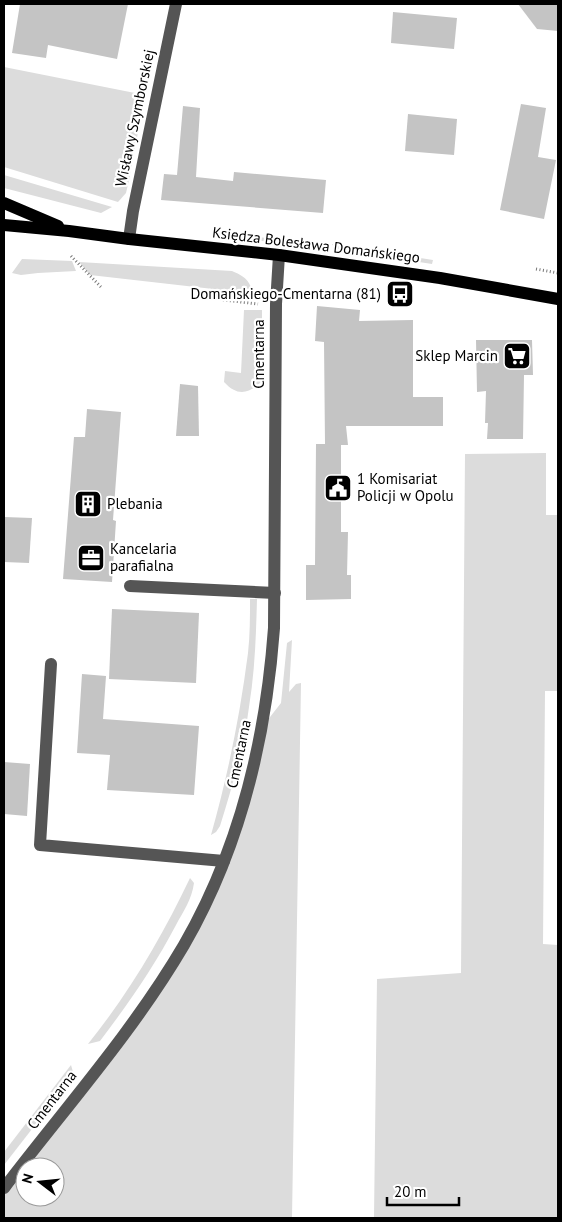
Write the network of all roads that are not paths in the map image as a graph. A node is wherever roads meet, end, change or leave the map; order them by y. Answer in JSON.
{"nodes":[{"id":1,"x":176,"y":4,"type":"edge"},
{"id":2,"x":4,"y":203,"type":"edge"},
{"id":3,"x":4,"y":226,"type":"edge"},
{"id":4,"x":70,"y":230,"type":"junction"},
{"id":5,"x":129,"y":239,"type":"junction"},
{"id":6,"x":278,"y":255,"type":"junction"},
{"id":7,"x":558,"y":299,"type":"edge"},
{"id":8,"x":130,"y":586,"type":"dead end"},
{"id":9,"x":275,"y":593,"type":"junction"},
{"id":10,"x":52,"y":664,"type":"dead end"},
{"id":11,"x":224,"y":861,"type":"junction"},
{"id":12,"x":4,"y":1188,"type":"edge"}],
"edges":[{"from":1,"to":5,"type":"street","name":"Wisławy Szymborskiej"},
{"from":2,"to":4,"type":"main road","name":"Księdza Bolesława Domańskiego"},
{"from":3,"to":4,"type":"main road","name":"Księdza Bolesława Domańskiego"},
{"from":4,"to":5,"type":"main road","name":"Księdza Bolesława Domańskiego"},
{"from":5,"to":6,"type":"main road","name":"Księdza Bolesława Domańskiego"},
{"from":6,"to":7,"type":"main road","name":"Księdza Bolesława Domańskiego"},
{"from":6,"to":9,"type":"street","name":"Cmentarna"},
{"from":8,"to":9,"type":"street"},
{"from":9,"to":11,"type":"street","name":"Cmentarna"},
{"from":10,"to":11,"type":"street"},
{"from":11,"to":12,"type":"street","name":"Cmentarna"}]}
